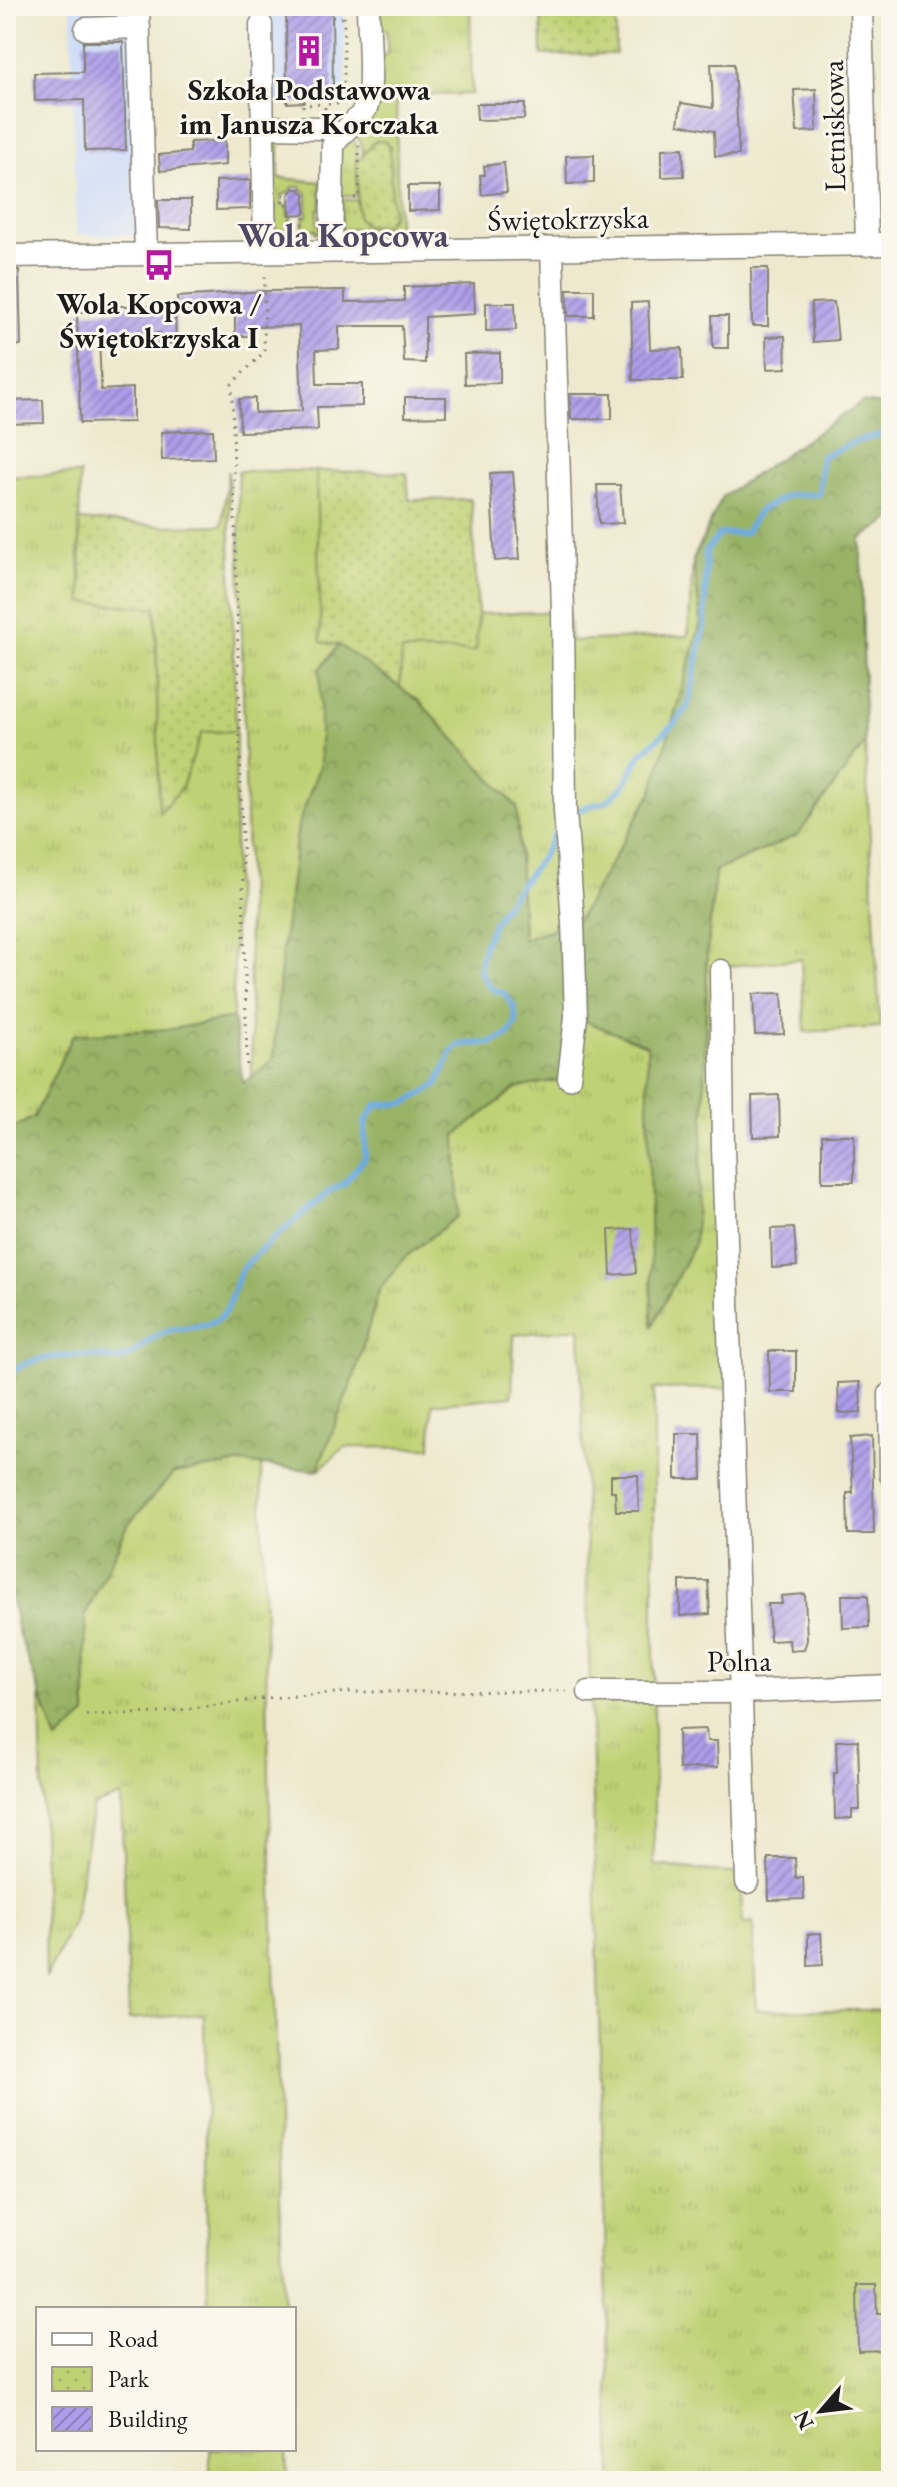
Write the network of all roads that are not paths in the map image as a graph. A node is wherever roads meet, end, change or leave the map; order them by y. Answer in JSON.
{"nodes":[{"id":1,"x":368,"y":6,"type":"edge"},
{"id":2,"x":861,"y":6,"type":"edge"},
{"id":3,"x":138,"y":17,"type":"edge"},
{"id":4,"x":271,"y":24,"type":"road end"},
{"id":5,"x":86,"y":29,"type":"dead end"},
{"id":6,"x":263,"y":127,"type":"junction"},
{"id":7,"x":332,"y":131,"type":"junction"},
{"id":8,"x":891,"y":244,"type":"edge"},
{"id":9,"x":867,"y":245,"type":"junction"},
{"id":10,"x":552,"y":249,"type":"junction"},
{"id":11,"x":331,"y":251,"type":"junction"},
{"id":12,"x":265,"y":252,"type":"junction"},
{"id":13,"x":146,"y":253,"type":"junction"},
{"id":14,"x":6,"y":256,"type":"edge"},
{"id":15,"x":721,"y":971,"type":"dead end"},
{"id":16,"x":569,"y":1078,"type":"dead end"},
{"id":17,"x":890,"y":1394,"type":"edge"},
{"id":18,"x":891,"y":1475,"type":"edge"},
{"id":19,"x":891,"y":1686,"type":"edge"},
{"id":20,"x":589,"y":1692,"type":"road end"},
{"id":21,"x":741,"y":1692,"type":"junction"},
{"id":22,"x":747,"y":1882,"type":"dead end"}],
"edges":[{"from":1,"to":7,"type":"street"},
{"from":2,"to":9,"type":"street","name":"Letniskowa"},
{"from":3,"to":5,"type":"street"},
{"from":3,"to":13,"type":"street"},
{"from":4,"to":6,"type":"street"},
{"from":6,"to":7,"type":"street"},
{"from":6,"to":12,"type":"street"},
{"from":7,"to":11,"type":"street"},
{"from":8,"to":9,"type":"street","name":"Świętokrzyska"},
{"from":9,"to":10,"type":"street","name":"Świętokrzyska"},
{"from":10,"to":11,"type":"street","name":"Świętokrzyska"},
{"from":10,"to":16,"type":"street"},
{"from":11,"to":12,"type":"street","name":"Świętokrzyska"},
{"from":12,"to":13,"type":"street","name":"Świętokrzyska"},
{"from":13,"to":14,"type":"street","name":"Świętokrzyska"},
{"from":15,"to":21,"type":"street"},
{"from":17,"to":18,"type":"street"},
{"from":19,"to":21,"type":"street","name":"Polna"},
{"from":20,"to":21,"type":"street","name":"Polna"},
{"from":21,"to":22,"type":"street"}]}
